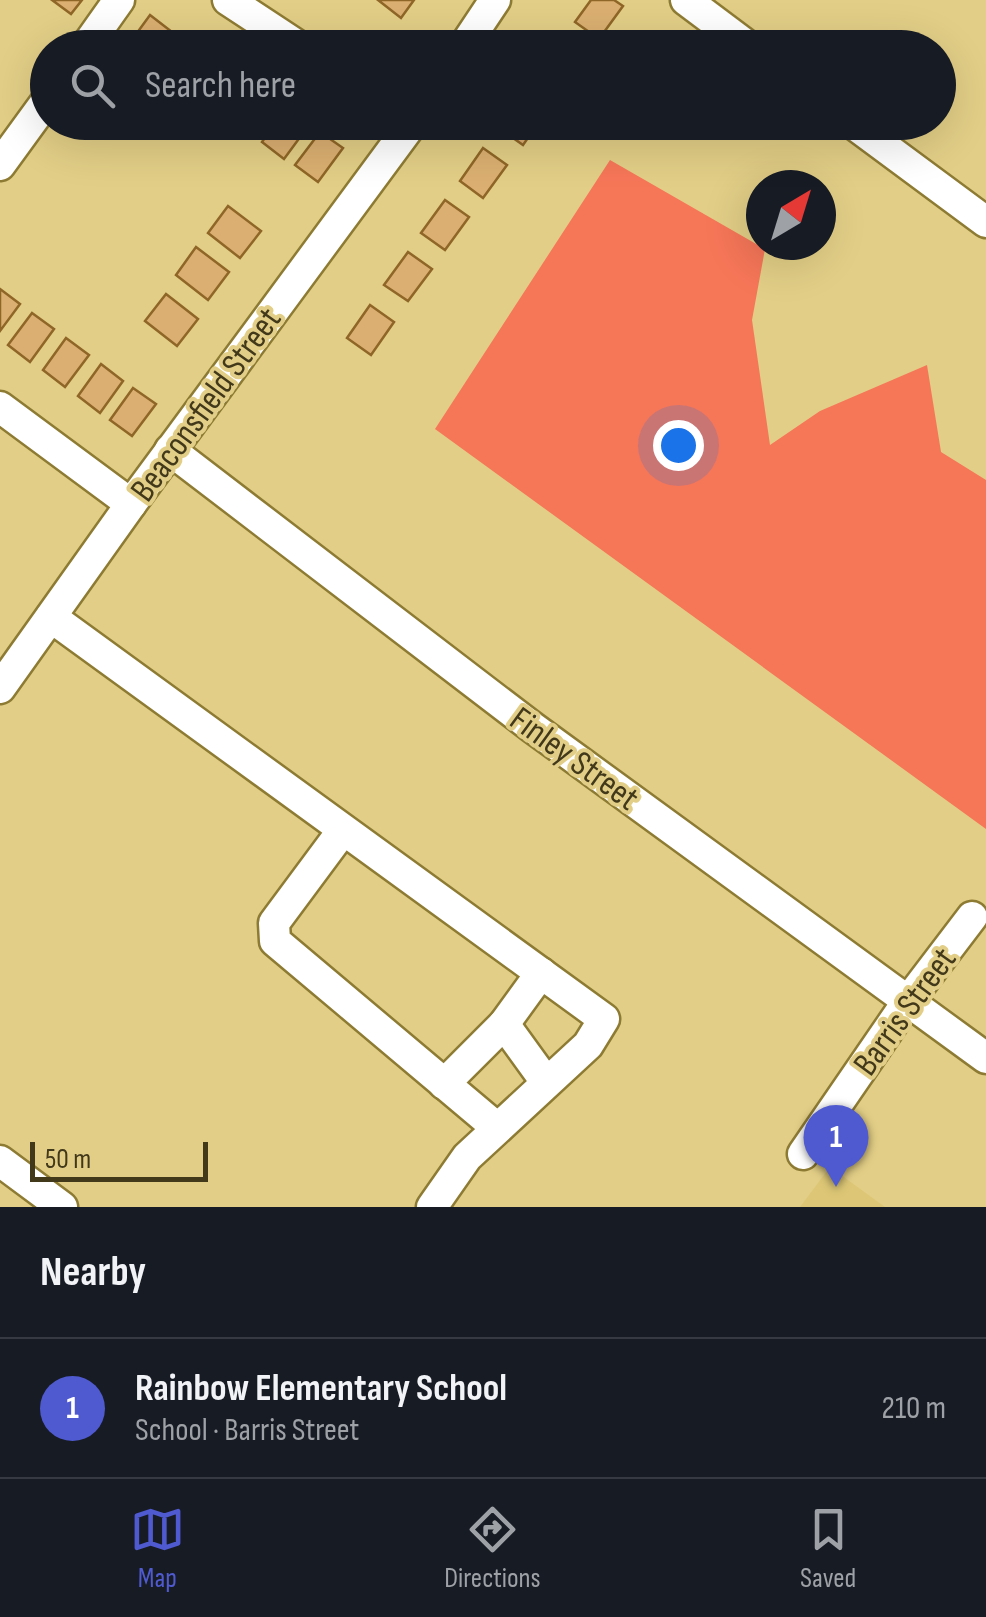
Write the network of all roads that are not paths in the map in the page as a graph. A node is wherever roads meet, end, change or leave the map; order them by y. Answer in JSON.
{"nodes":[{"id":1,"x":119,"y":0,"type":"edge"},
{"id":2,"x":228,"y":0,"type":"edge"},
{"id":3,"x":495,"y":0,"type":"edge"},
{"id":4,"x":686,"y":0,"type":"edge"},
{"id":5,"x":98,"y":30,"type":"edge"},
{"id":6,"x":273,"y":30,"type":"edge"},
{"id":7,"x":475,"y":30,"type":"edge"},
{"id":8,"x":726,"y":30,"type":"edge"},
{"id":9,"x":30,"y":124,"type":"edge"},
{"id":10,"x":400,"y":140,"type":"edge"},
{"id":11,"x":875,"y":140,"type":"edge"},
{"id":12,"x":0,"y":165,"type":"edge"},
{"id":13,"x":986,"y":222,"type":"edge"},
{"id":14,"x":0,"y":407,"type":"edge"},
{"id":15,"x":170,"y":450,"type":"junction"},
{"id":16,"x":131,"y":504,"type":"junction"},
{"id":17,"x":51,"y":617,"type":"junction"},
{"id":18,"x":0,"y":688,"type":"edge"},
{"id":19,"x":343,"y":830,"type":"junction"},
{"id":20,"x":972,"y":918,"type":"dead end"},
{"id":21,"x":541,"y":973,"type":"junction"},
{"id":22,"x":908,"y":1002,"type":"junction"},
{"id":23,"x":504,"y":1024,"type":"junction"},
{"id":24,"x":986,"y":1058,"type":"edge"},
{"id":25,"x":546,"y":1082,"type":"junction"},
{"id":26,"x":444,"y":1084,"type":"junction"},
{"id":27,"x":496,"y":1127,"type":"junction"},
{"id":28,"x":803,"y":1154,"type":"dead end"},
{"id":29,"x":0,"y":1161,"type":"edge"},
{"id":30,"x":62,"y":1207,"type":"edge"},
{"id":31,"x":432,"y":1207,"type":"edge"}],
"edges":[{"from":1,"to":5,"type":"street"},
{"from":2,"to":6,"type":"street"},
{"from":3,"to":7,"type":"street"},
{"from":4,"to":8,"type":"street"},
{"from":9,"to":12,"type":"street"},
{"from":10,"to":15,"type":"street","name":"Beaconsfield Street"},
{"from":11,"to":13,"type":"street"},
{"from":14,"to":16,"type":"street"},
{"from":15,"to":16,"type":"street","name":"Beaconsfield Street"},
{"from":15,"to":22,"type":"street","name":"Finley Street"},
{"from":16,"to":17,"type":"street","name":"Beaconsfield Street"},
{"from":17,"to":18,"type":"street","name":"Beaconsfield Street"},
{"from":17,"to":19,"type":"street"},
{"from":19,"to":21,"type":"street"},
{"from":19,"to":26,"type":"street"},
{"from":20,"to":22,"type":"street","name":"Barris Street"},
{"from":21,"to":23,"type":"street"},
{"from":21,"to":25,"type":"street"},
{"from":22,"to":24,"type":"street","name":"Finley Street"},
{"from":22,"to":28,"type":"street","name":"Barris Street"},
{"from":23,"to":25,"type":"street"},
{"from":23,"to":26,"type":"street"},
{"from":25,"to":27,"type":"street"},
{"from":26,"to":27,"type":"street"},
{"from":27,"to":31,"type":"street"},
{"from":29,"to":30,"type":"street"}]}
